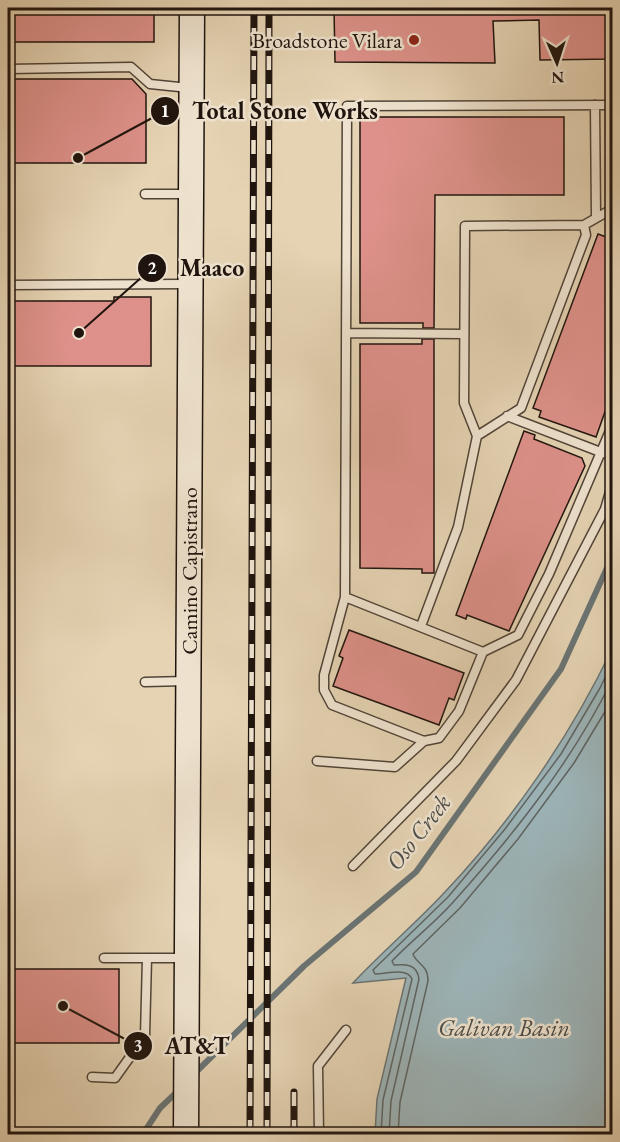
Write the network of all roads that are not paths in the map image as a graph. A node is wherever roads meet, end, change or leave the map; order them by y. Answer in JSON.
{"nodes":[{"id":1,"x":192,"y":8,"type":"edge"},
{"id":2,"x":8,"y":69,"type":"edge"},
{"id":3,"x":192,"y":88,"type":"junction"},
{"id":4,"x":595,"y":105,"type":"junction"},
{"id":5,"x":612,"y":105,"type":"edge"},
{"id":6,"x":145,"y":194,"type":"dead end"},
{"id":7,"x":191,"y":194,"type":"junction"},
{"id":8,"x":612,"y":209,"type":"edge"},
{"id":9,"x":596,"y":217,"type":"junction"},
{"id":10,"x":584,"y":225,"type":"junction"},
{"id":11,"x":191,"y":284,"type":"junction"},
{"id":12,"x":8,"y":285,"type":"edge"},
{"id":13,"x":346,"y":333,"type":"junction"},
{"id":14,"x":464,"y":334,"type":"junction"},
{"id":15,"x":507,"y":416,"type":"junction"},
{"id":16,"x":612,"y":426,"type":"edge"},
{"id":17,"x":477,"y":436,"type":"junction"},
{"id":18,"x":603,"y":453,"type":"junction"},
{"id":19,"x":612,"y":485,"type":"edge"},
{"id":20,"x":611,"y":495,"type":"edge"},
{"id":21,"x":345,"y":597,"type":"junction"},
{"id":22,"x":421,"y":626,"type":"junction"},
{"id":23,"x":483,"y":652,"type":"junction"},
{"id":24,"x":189,"y":681,"type":"junction"},
{"id":25,"x":145,"y":682,"type":"dead end"},
{"id":26,"x":424,"y":741,"type":"junction"},
{"id":27,"x":317,"y":761,"type":"dead end"},
{"id":28,"x":353,"y":866,"type":"dead end"},
{"id":29,"x":104,"y":958,"type":"dead end"},
{"id":30,"x":147,"y":958,"type":"junction"},
{"id":31,"x":187,"y":958,"type":"junction"},
{"id":32,"x":346,"y":1030,"type":"dead end"},
{"id":33,"x":92,"y":1077,"type":"dead end"},
{"id":34,"x":186,"y":1134,"type":"edge"},
{"id":35,"x":319,"y":1134,"type":"edge"}],
"edges":[{"from":1,"to":3,"type":"street","name":"Camino Capistrano"},
{"from":2,"to":3,"type":"lane"},
{"from":3,"to":7,"type":"street","name":"Camino Capistrano"},
{"from":4,"to":5,"type":"lane"},
{"from":4,"to":9,"type":"lane"},
{"from":4,"to":13,"type":"lane"},
{"from":6,"to":7,"type":"lane"},
{"from":7,"to":11,"type":"street","name":"Camino Capistrano"},
{"from":8,"to":9,"type":"lane"},
{"from":9,"to":10,"type":"lane"},
{"from":10,"to":14,"type":"lane"},
{"from":10,"to":15,"type":"lane"},
{"from":11,"to":12,"type":"lane"},
{"from":11,"to":24,"type":"street","name":"Camino Capistrano"},
{"from":13,"to":14,"type":"lane"},
{"from":13,"to":21,"type":"lane"},
{"from":14,"to":17,"type":"lane"},
{"from":15,"to":17,"type":"lane"},
{"from":15,"to":18,"type":"lane"},
{"from":16,"to":18,"type":"lane"},
{"from":17,"to":22,"type":"lane"},
{"from":18,"to":23,"type":"lane"},
{"from":19,"to":20,"type":"lane"},
{"from":20,"to":28,"type":"lane"},
{"from":21,"to":22,"type":"lane"},
{"from":21,"to":26,"type":"lane"},
{"from":22,"to":23,"type":"lane"},
{"from":23,"to":26,"type":"lane"},
{"from":24,"to":25,"type":"lane"},
{"from":24,"to":31,"type":"street","name":"Camino Capistrano"},
{"from":26,"to":27,"type":"lane"},
{"from":29,"to":30,"type":"lane"},
{"from":30,"to":31,"type":"lane"},
{"from":30,"to":33,"type":"lane"},
{"from":31,"to":34,"type":"street","name":"Camino Capistrano"},
{"from":32,"to":35,"type":"lane"}]}
